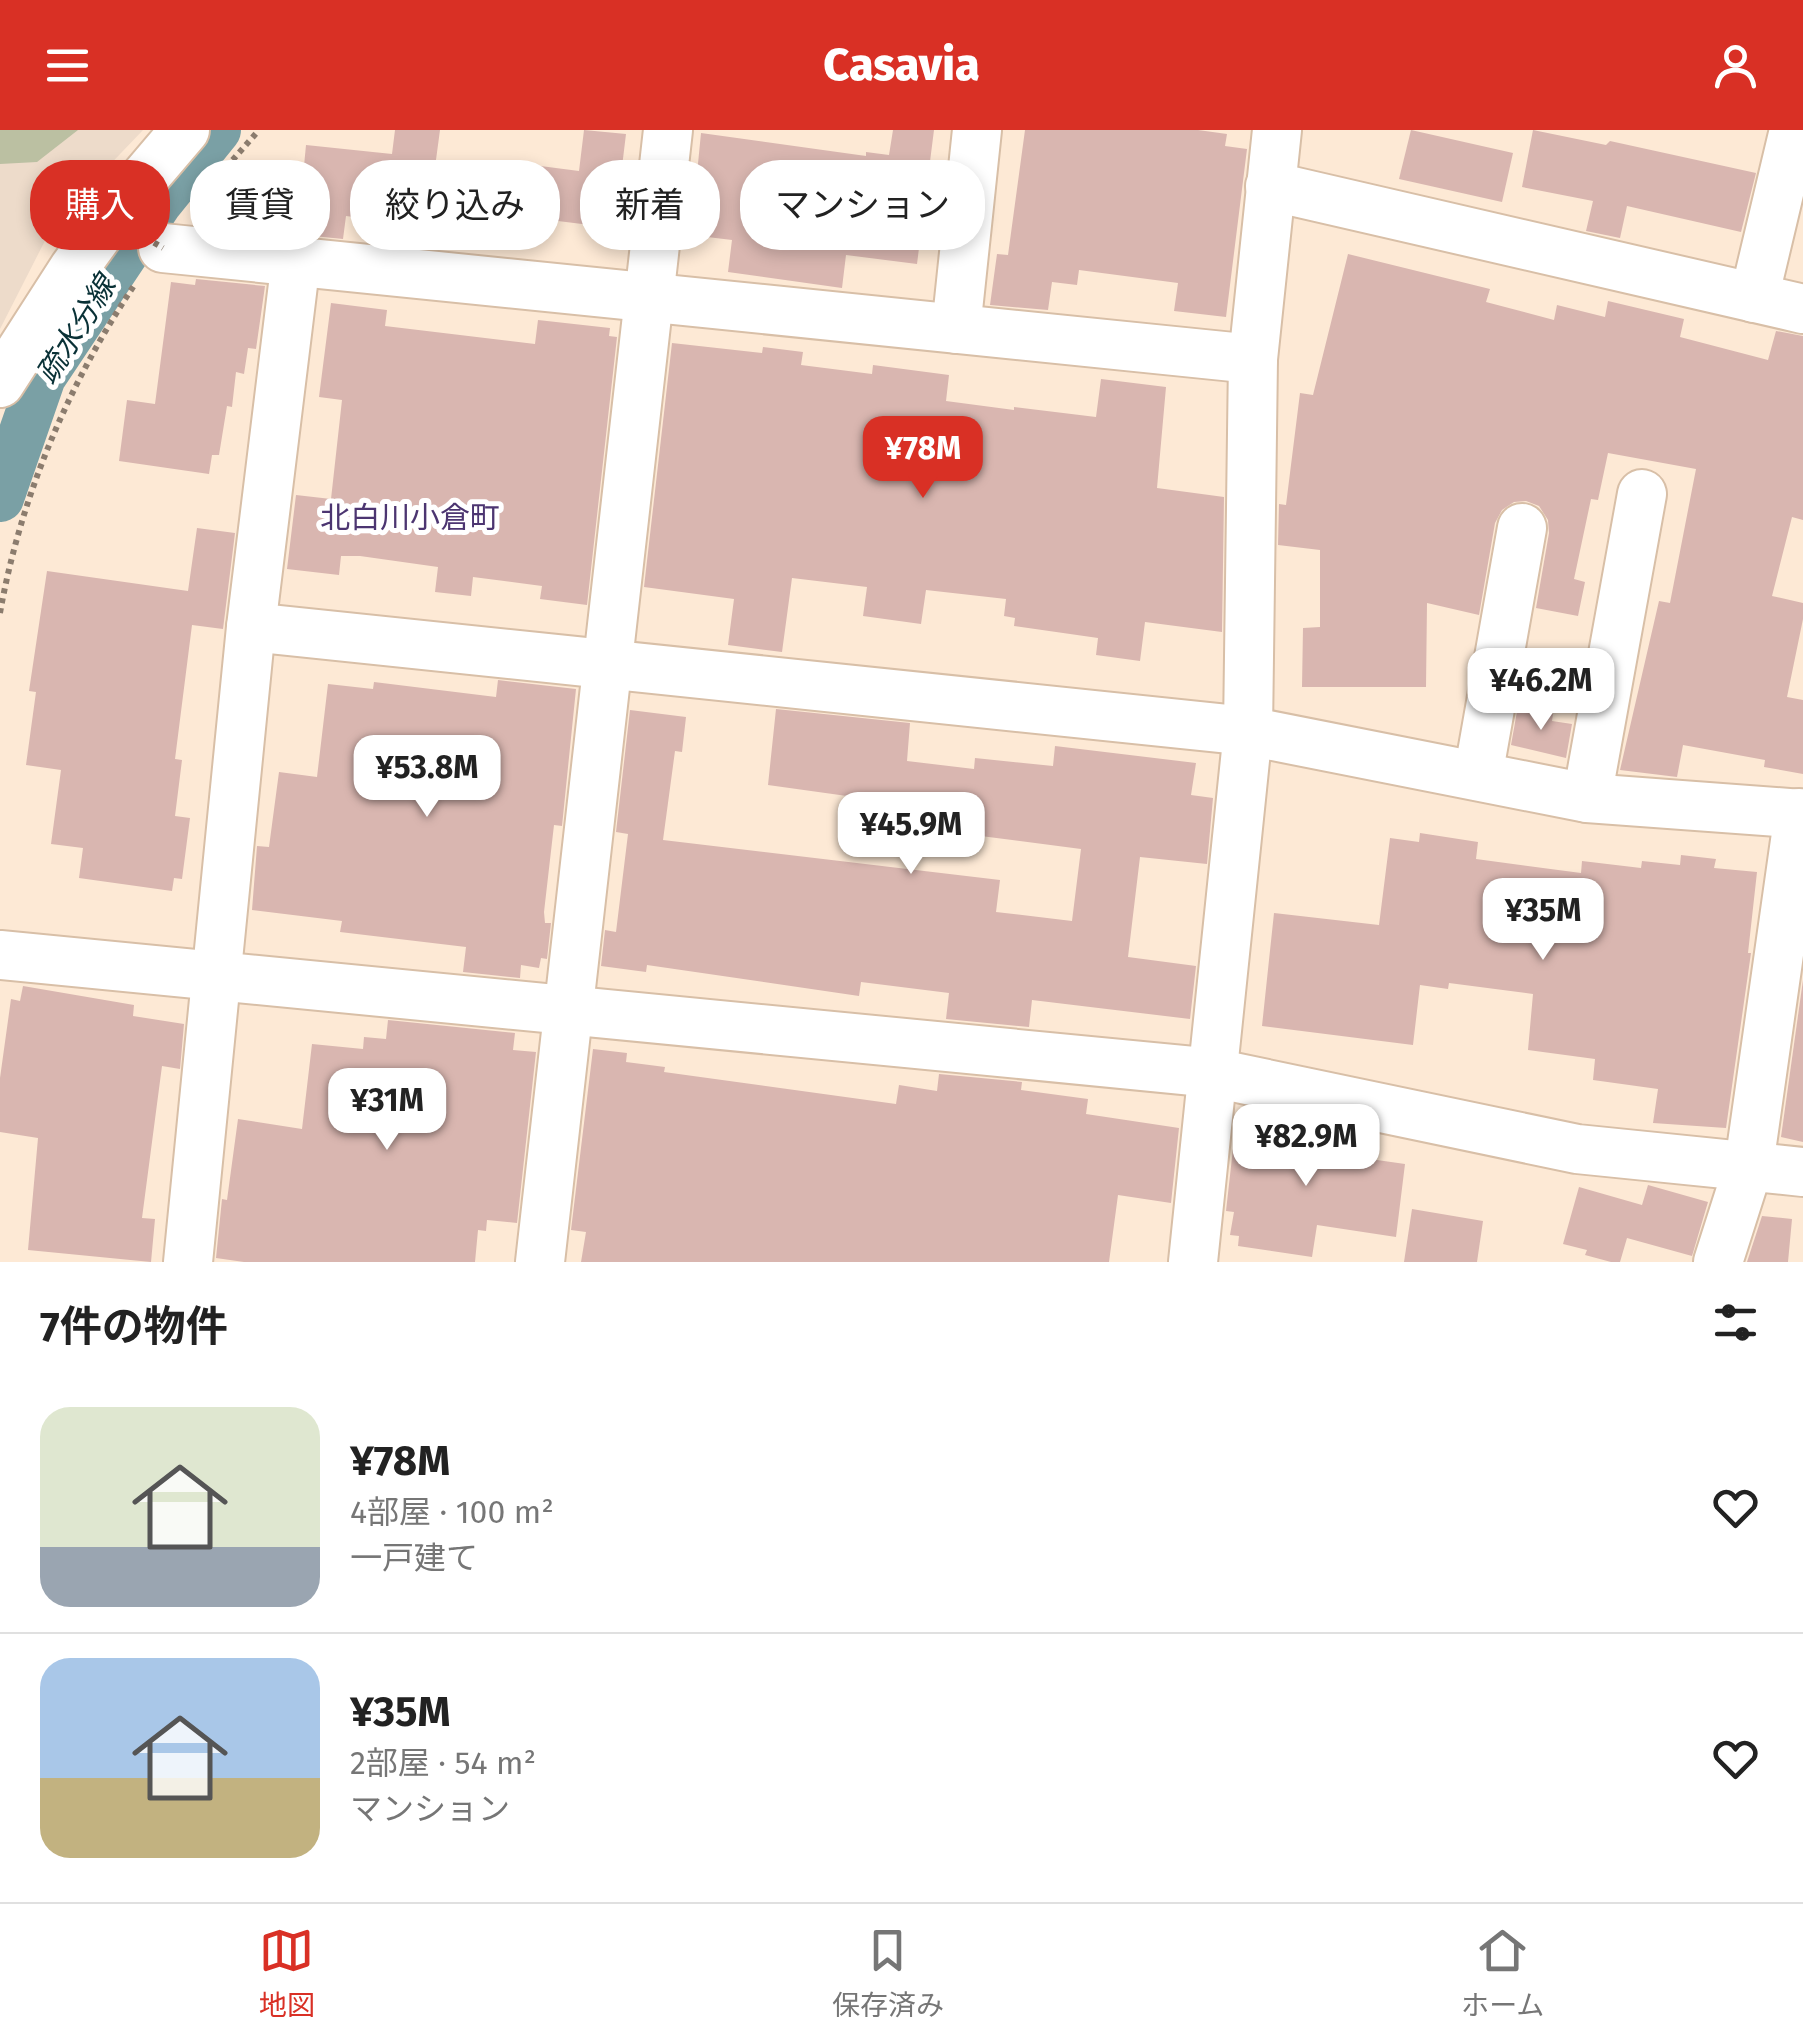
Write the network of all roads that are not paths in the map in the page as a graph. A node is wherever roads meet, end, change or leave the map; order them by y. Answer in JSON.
{"nodes":[{"id":1,"x":185,"y":130,"type":"edge"},
{"id":2,"x":668,"y":130,"type":"edge"},
{"id":3,"x":977,"y":130,"type":"edge"},
{"id":4,"x":1277,"y":130,"type":"edge"},
{"id":5,"x":1794,"y":130,"type":"edge"},
{"id":6,"x":1270,"y":186,"type":"junction"},
{"id":7,"x":170,"y":248,"type":"edge"},
{"id":8,"x":296,"y":260,"type":"junction"},
{"id":9,"x":648,"y":297,"type":"junction"},
{"id":10,"x":1754,"y":298,"type":"junction"},
{"id":11,"x":1803,"y":309,"type":"edge"},
{"id":12,"x":956,"y":329,"type":"junction"},
{"id":13,"x":1253,"y":359,"type":"junction"},
{"id":14,"x":0,"y":384,"type":"edge"},
{"id":15,"x":1642,"y":494,"type":"dead end"},
{"id":16,"x":1522,"y":528,"type":"dead end"},
{"id":17,"x":251,"y":627,"type":"junction"},
{"id":18,"x":607,"y":663,"type":"junction"},
{"id":19,"x":1248,"y":731,"type":"junction"},
{"id":20,"x":1478,"y":776,"type":"junction"},
{"id":21,"x":1587,"y":798,"type":"junction"},
{"id":22,"x":1801,"y":814,"type":"edge"},
{"id":23,"x":0,"y":955,"type":"edge"},
{"id":24,"x":214,"y":976,"type":"junction"},
{"id":25,"x":569,"y":1009,"type":"junction"},
{"id":26,"x":1214,"y":1074,"type":"junction"},
{"id":27,"x":1749,"y":1165,"type":"junction"},
{"id":28,"x":1803,"y":1172,"type":"edge"},
{"id":29,"x":188,"y":1262,"type":"edge"},
{"id":30,"x":540,"y":1262,"type":"edge"},
{"id":31,"x":1194,"y":1262,"type":"edge"},
{"id":32,"x":1718,"y":1262,"type":"edge"}],
"edges":[{"from":1,"to":14,"type":"street"},
{"from":2,"to":9,"type":"street"},
{"from":3,"to":12,"type":"street"},
{"from":4,"to":6,"type":"street"},
{"from":5,"to":10,"type":"street"},
{"from":6,"to":10,"type":"street"},
{"from":6,"to":13,"type":"street"},
{"from":7,"to":8,"type":"street"},
{"from":8,"to":9,"type":"street"},
{"from":8,"to":17,"type":"street"},
{"from":9,"to":12,"type":"street"},
{"from":9,"to":18,"type":"street"},
{"from":10,"to":11,"type":"street"},
{"from":12,"to":13,"type":"street"},
{"from":13,"to":19,"type":"street"},
{"from":15,"to":21,"type":"street"},
{"from":16,"to":20,"type":"street"},
{"from":17,"to":18,"type":"street"},
{"from":17,"to":24,"type":"street"},
{"from":18,"to":19,"type":"street"},
{"from":18,"to":25,"type":"street"},
{"from":19,"to":20,"type":"street"},
{"from":19,"to":26,"type":"street"},
{"from":20,"to":21,"type":"street"},
{"from":21,"to":22,"type":"street"},
{"from":22,"to":27,"type":"street"},
{"from":23,"to":24,"type":"street"},
{"from":24,"to":25,"type":"street"},
{"from":24,"to":29,"type":"street"},
{"from":25,"to":26,"type":"street"},
{"from":25,"to":30,"type":"street"},
{"from":26,"to":27,"type":"street"},
{"from":26,"to":31,"type":"street"},
{"from":27,"to":28,"type":"street"},
{"from":27,"to":32,"type":"street"}]}
